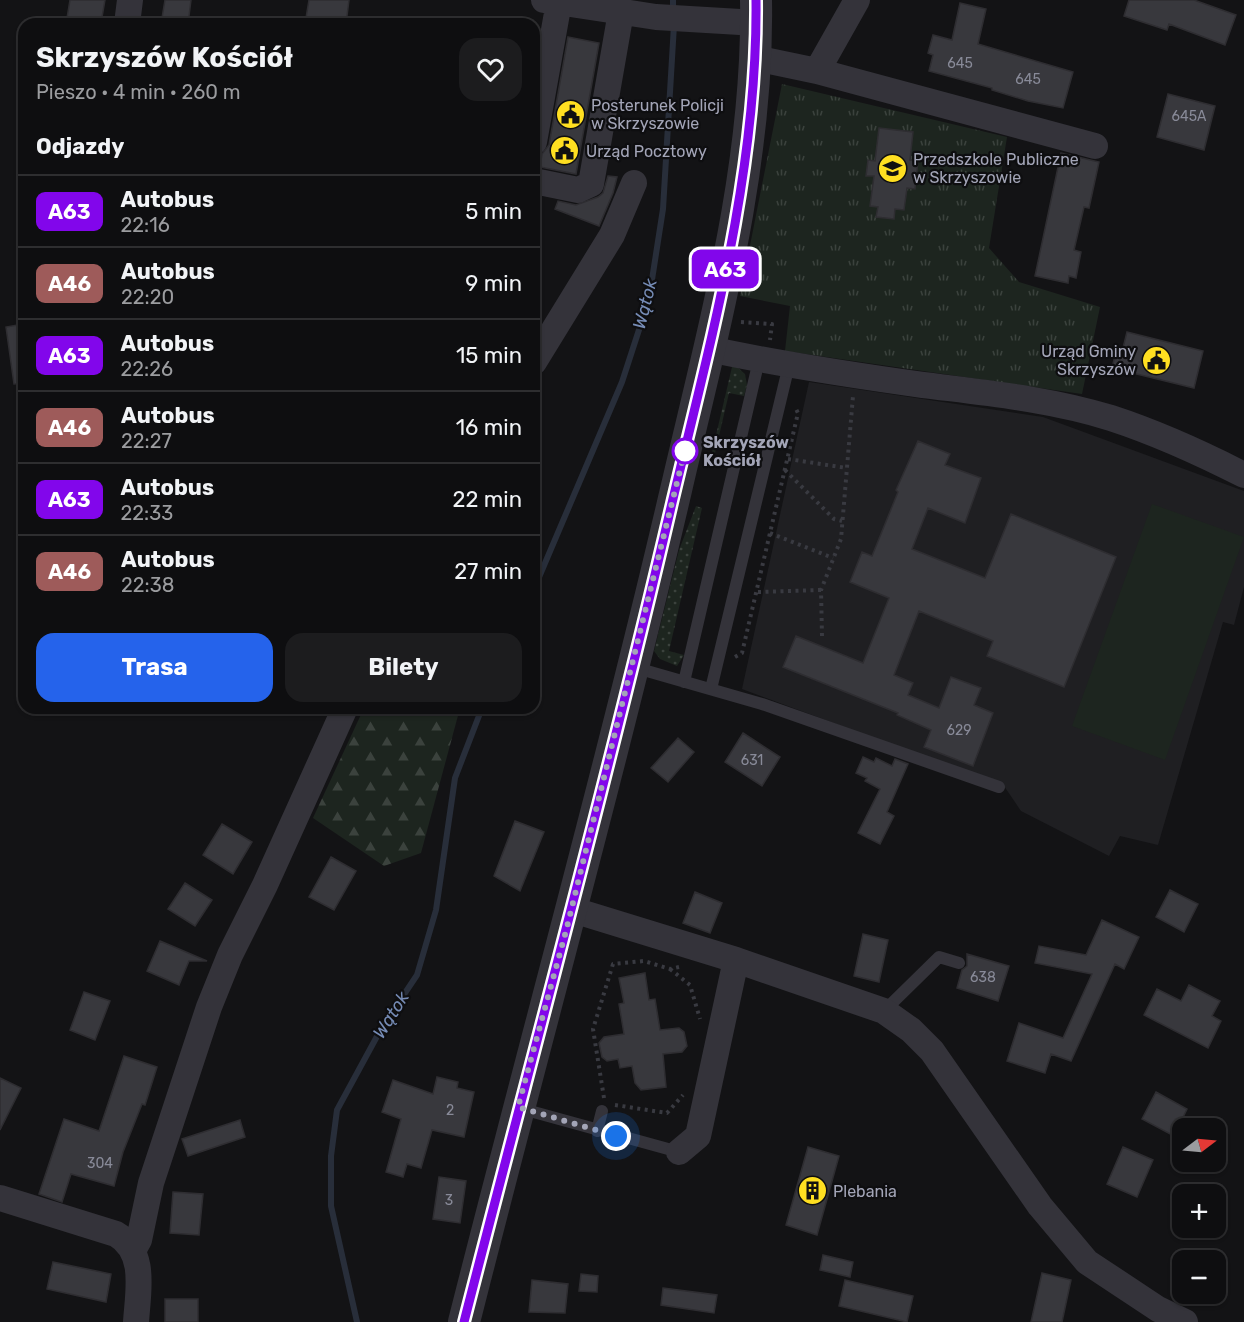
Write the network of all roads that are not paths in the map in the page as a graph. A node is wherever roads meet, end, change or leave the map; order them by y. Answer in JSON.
{"nodes":[{"id":1,"x":130,"y":0,"type":"edge"},
{"id":2,"x":857,"y":0,"type":"edge"},
{"id":3,"x":552,"y":1,"type":"edge"},
{"id":4,"x":621,"y":12,"type":"junction"},
{"id":5,"x":756,"y":12,"type":"edge"},
{"id":6,"x":128,"y":18,"type":"edge"},
{"id":7,"x":755,"y":58,"type":"junction"},
{"id":8,"x":817,"y":71,"type":"junction"},
{"id":9,"x":540,"y":95,"type":"edge"},
{"id":10,"x":1095,"y":146,"type":"dead end"},
{"id":11,"x":540,"y":182,"type":"edge"},
{"id":12,"x":634,"y":183,"type":"dead end"},
{"id":13,"x":709,"y":349,"type":"junction"},
{"id":14,"x":540,"y":352,"type":"edge"},
{"id":15,"x":764,"y":352,"type":"junction"},
{"id":16,"x":789,"y":365,"type":"junction"},
{"id":17,"x":1244,"y":475,"type":"edge"},
{"id":18,"x":632,"y":667,"type":"junction"},
{"id":19,"x":684,"y":682,"type":"junction"},
{"id":20,"x":711,"y":689,"type":"junction"},
{"id":21,"x":342,"y":714,"type":"edge"},
{"id":22,"x":999,"y":787,"type":"dead end"},
{"id":23,"x":570,"y":909,"type":"junction"},
{"id":24,"x":736,"y":960,"type":"junction"},
{"id":25,"x":959,"y":963,"type":"dead end"},
{"id":26,"x":884,"y":1011,"type":"junction"},
{"id":27,"x":518,"y":1107,"type":"junction"},
{"id":28,"x":602,"y":1111,"type":"dead end"},
{"id":29,"x":597,"y":1131,"type":"junction"},
{"id":30,"x":679,"y":1152,"type":"joint"},
{"id":31,"x":0,"y":1198,"type":"edge"},
{"id":32,"x":134,"y":1249,"type":"junction"},
{"id":33,"x":136,"y":1322,"type":"edge"},
{"id":34,"x":464,"y":1322,"type":"edge"},
{"id":35,"x":1185,"y":1322,"type":"edge"}],
"edges":[{"from":1,"to":6,"type":"street"},
{"from":2,"to":8,"type":"street"},
{"from":3,"to":4,"type":"street"},
{"from":3,"to":9,"type":"street"},
{"from":4,"to":5,"type":"street"},
{"from":4,"to":11,"type":"street"},
{"from":5,"to":7,"type":"street"},
{"from":7,"to":8,"type":"street"},
{"from":7,"to":13,"type":"street"},
{"from":8,"to":10,"type":"street"},
{"from":12,"to":14,"type":"street"},
{"from":13,"to":15,"type":"street"},
{"from":13,"to":18,"type":"street"},
{"from":15,"to":16,"type":"street"},
{"from":15,"to":19,"type":"lane"},
{"from":16,"to":17,"type":"street"},
{"from":16,"to":20,"type":"lane"},
{"from":18,"to":19,"type":"lane"},
{"from":18,"to":23,"type":"street"},
{"from":19,"to":20,"type":"lane"},
{"from":20,"to":22,"type":"lane"},
{"from":21,"to":32,"type":"street"},
{"from":23,"to":24,"type":"street"},
{"from":23,"to":27,"type":"street"},
{"from":24,"to":26,"type":"street"},
{"from":24,"to":30,"type":"street"},
{"from":25,"to":26,"type":"lane"},
{"from":26,"to":35,"type":"street"},
{"from":27,"to":29,"type":"lane"},
{"from":27,"to":34,"type":"street"},
{"from":28,"to":29,"type":"lane"},
{"from":29,"to":30,"type":"lane"},
{"from":31,"to":32,"type":"street"},
{"from":32,"to":33,"type":"street"}]}
